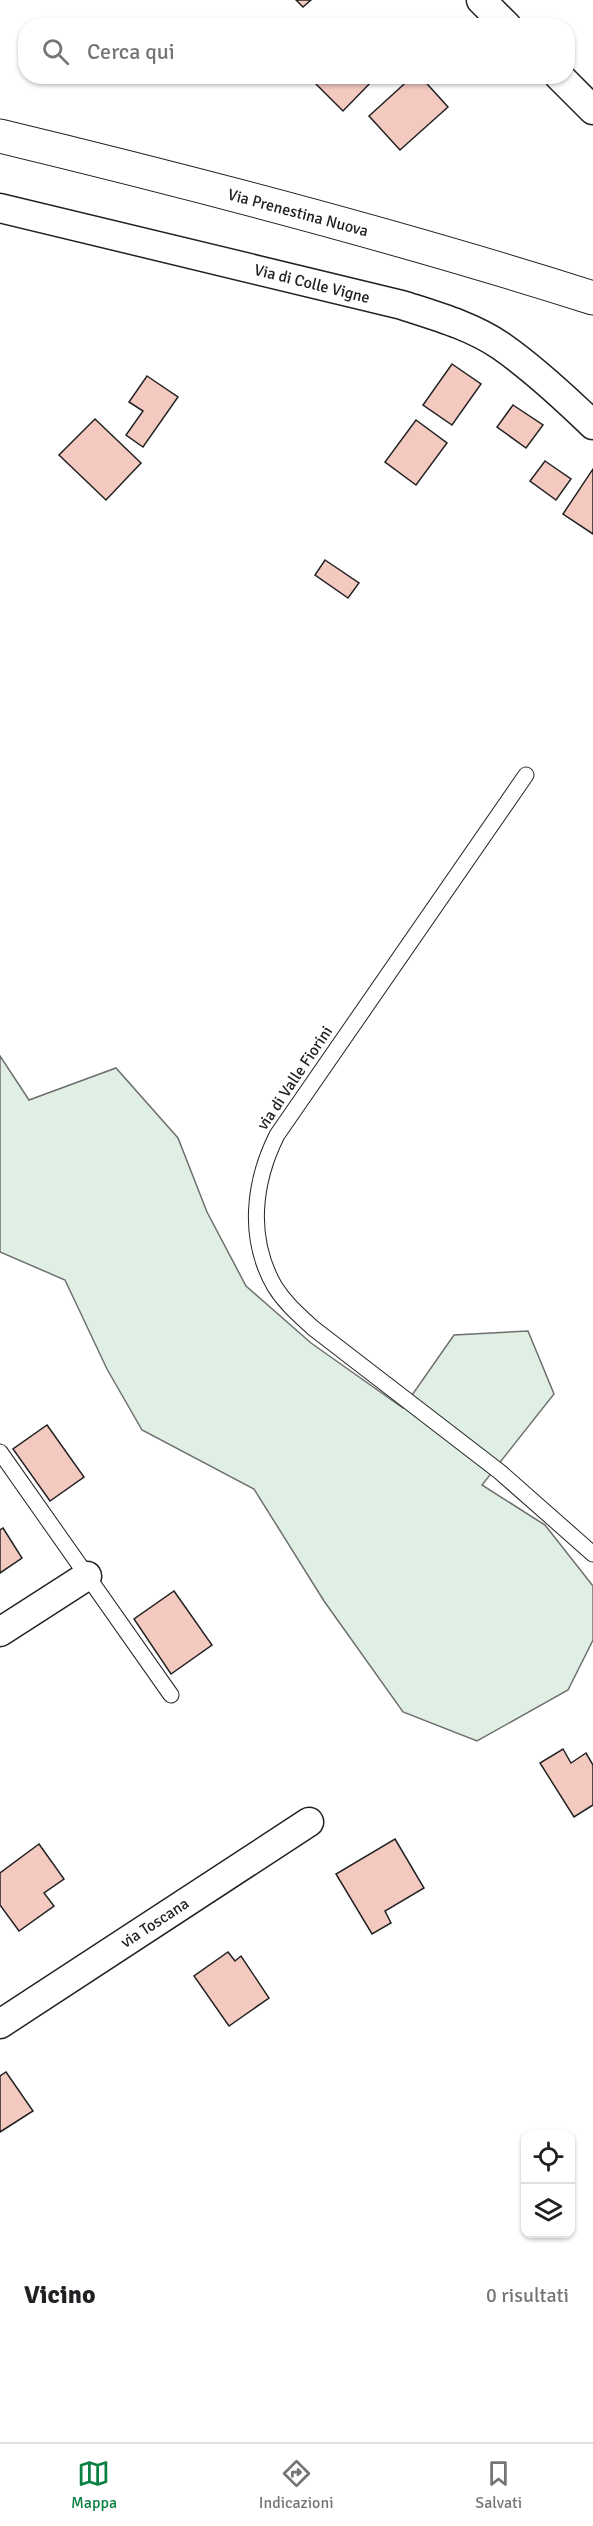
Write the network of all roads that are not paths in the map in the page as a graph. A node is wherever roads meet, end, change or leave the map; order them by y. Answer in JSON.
{"nodes":[{"id":1,"x":481,"y":0,"type":"edge"},
{"id":2,"x":499,"y":18,"type":"edge"},
{"id":3,"x":567,"y":84,"type":"edge"},
{"id":4,"x":593,"y":110,"type":"edge"},
{"id":5,"x":0,"y":136,"type":"edge"},
{"id":6,"x":0,"y":208,"type":"edge"},
{"id":7,"x":593,"y":298,"type":"edge"},
{"id":8,"x":593,"y":425,"type":"edge"},
{"id":9,"x":526,"y":775,"type":"dead end"},
{"id":10,"x":0,"y":1452,"type":"edge"},
{"id":11,"x":593,"y":1554,"type":"edge"},
{"id":12,"x":87,"y":1576,"type":"junction"},
{"id":13,"x":0,"y":1632,"type":"edge"},
{"id":14,"x":171,"y":1695,"type":"dead end"},
{"id":15,"x":309,"y":1822,"type":"dead end"},
{"id":16,"x":0,"y":2024,"type":"edge"}],
"edges":[{"from":1,"to":2,"type":"street"},
{"from":3,"to":4,"type":"street"},
{"from":5,"to":7,"type":"main road","name":"Via Prenestina Nuova"},
{"from":6,"to":8,"type":"street","name":"Via di Colle Vigne"},
{"from":9,"to":11,"type":"lane","name":"via di Valle Fiorini"},
{"from":10,"to":12,"type":"lane"},
{"from":12,"to":13,"type":"street"},
{"from":12,"to":14,"type":"lane"},
{"from":15,"to":16,"type":"street","name":"via Toscana"}]}
